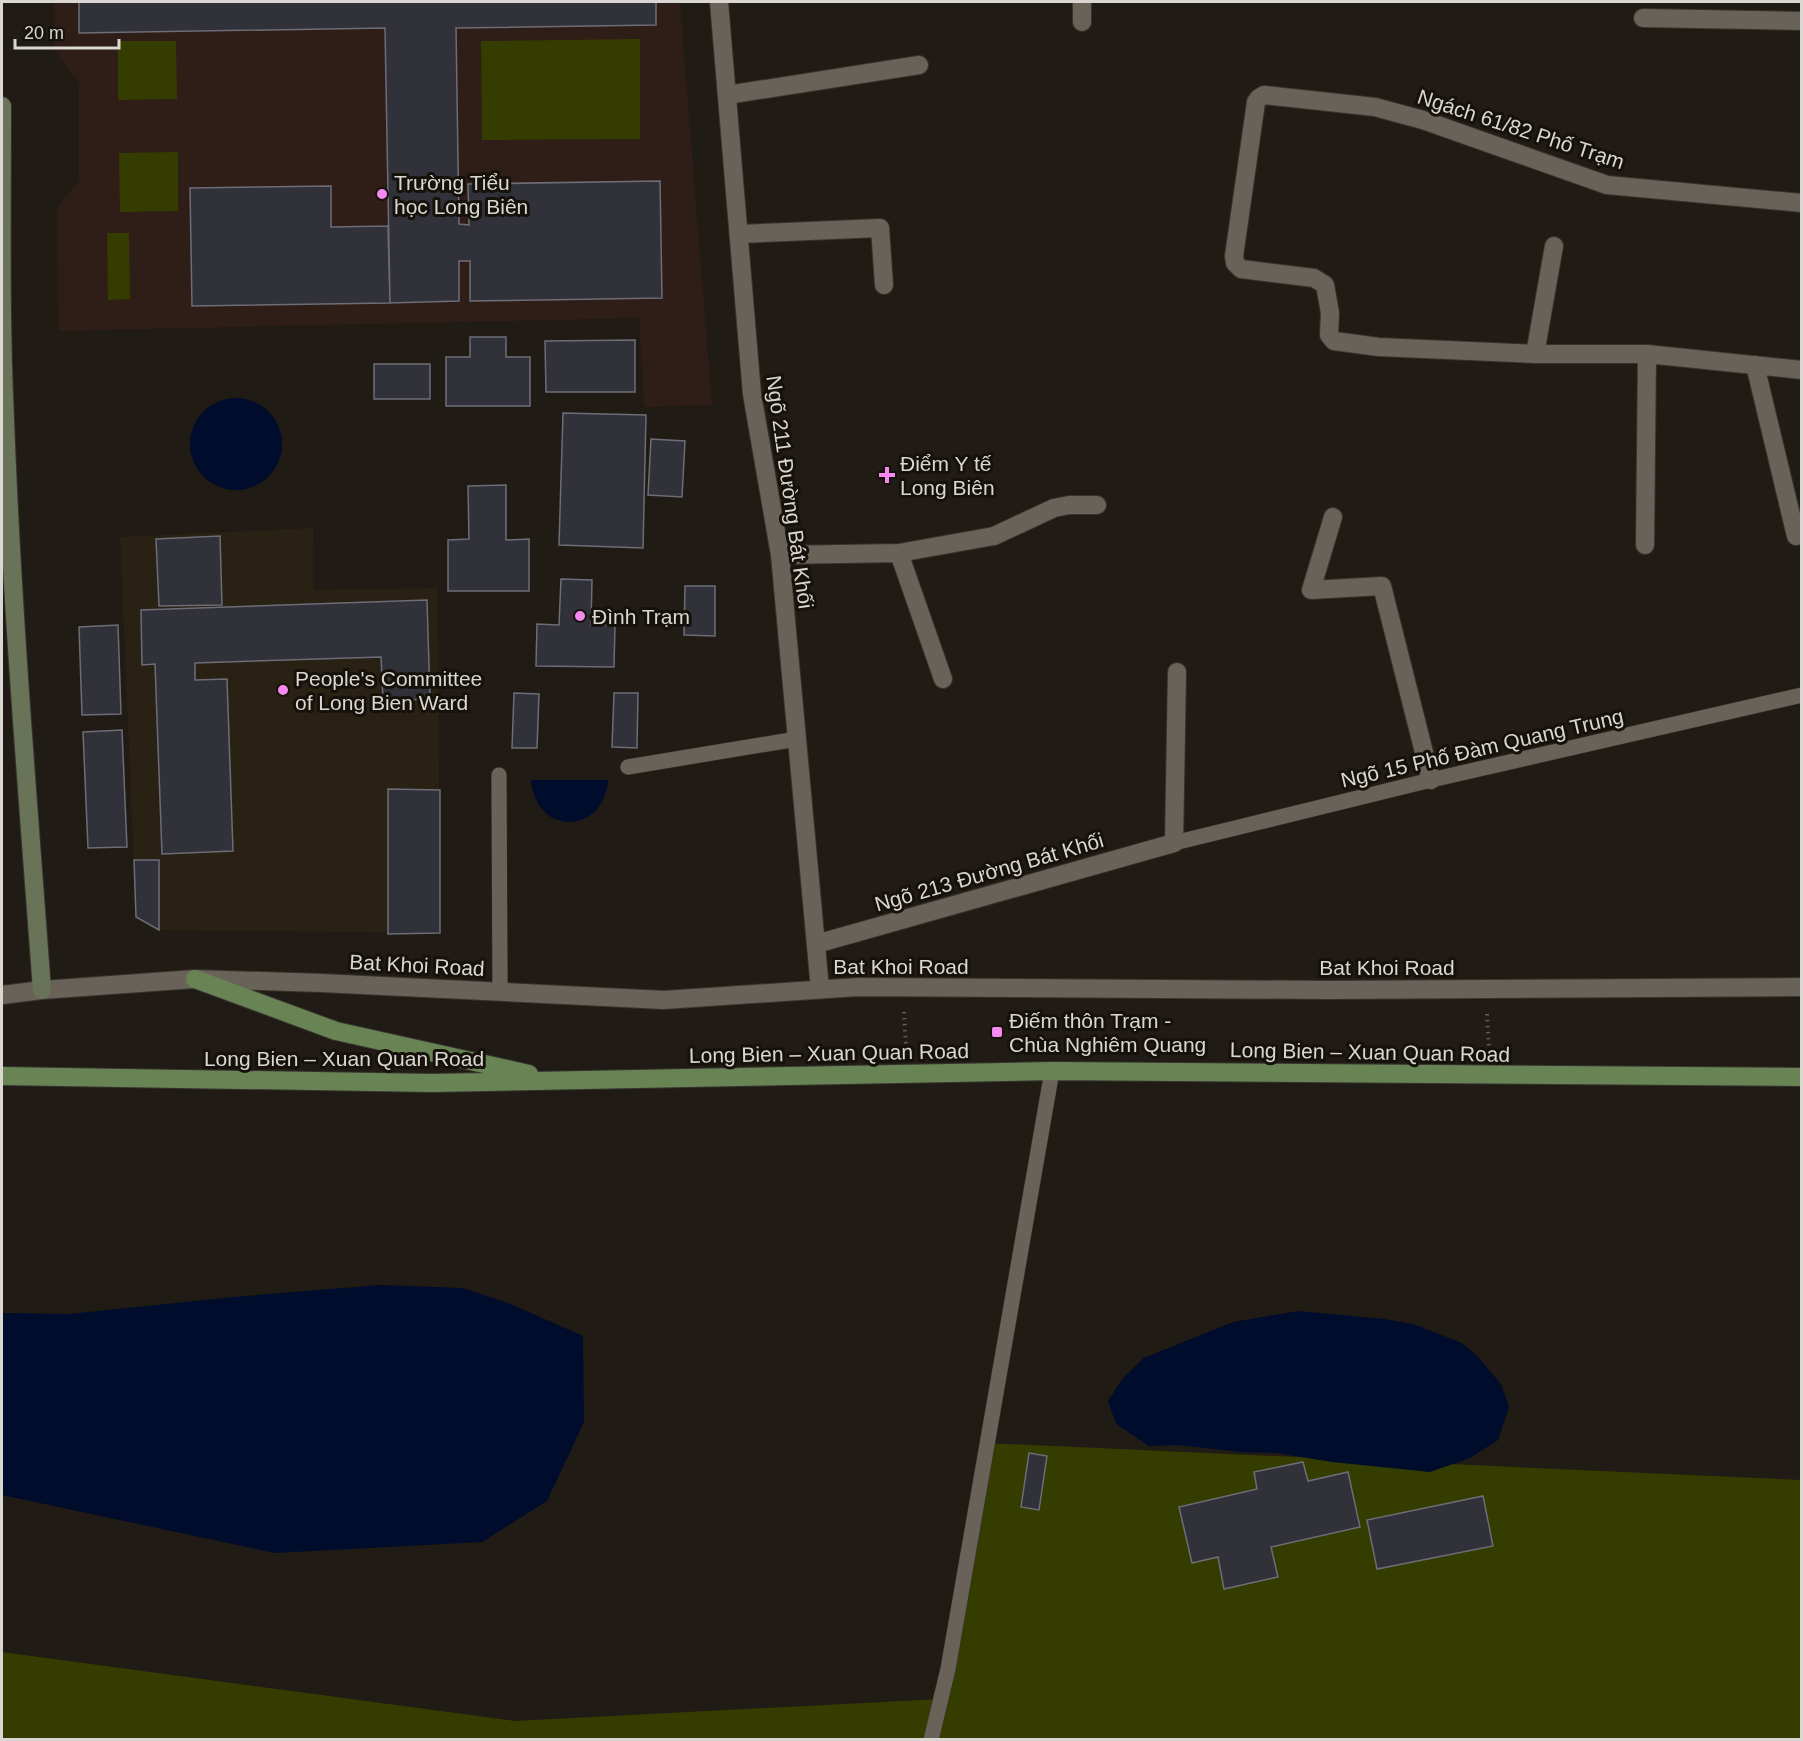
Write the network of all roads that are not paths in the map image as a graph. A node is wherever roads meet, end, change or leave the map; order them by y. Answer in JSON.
{"nodes":[{"id":1,"x":720,"y":2,"type":"edge"},
{"id":2,"x":1082,"y":2,"type":"edge"},
{"id":3,"x":1643,"y":18,"type":"dead end"},
{"id":4,"x":1802,"y":21,"type":"edge"},
{"id":5,"x":1082,"y":22,"type":"dead end"},
{"id":6,"x":919,"y":65,"type":"dead end"},
{"id":7,"x":727,"y":95,"type":"junction"},
{"id":8,"x":2,"y":106,"type":"edge"},
{"id":9,"x":1802,"y":203,"type":"edge"},
{"id":10,"x":739,"y":234,"type":"junction"},
{"id":11,"x":1554,"y":246,"type":"dead end"},
{"id":12,"x":884,"y":285,"type":"dead end"},
{"id":13,"x":1535,"y":354,"type":"junction"},
{"id":14,"x":1647,"y":354,"type":"junction"},
{"id":15,"x":1755,"y":365,"type":"junction"},
{"id":16,"x":1802,"y":370,"type":"edge"},
{"id":17,"x":1097,"y":505,"type":"dead end"},
{"id":18,"x":1333,"y":517,"type":"dead end"},
{"id":19,"x":1796,"y":536,"type":"dead end"},
{"id":20,"x":1645,"y":545,"type":"dead end"},
{"id":21,"x":899,"y":553,"type":"junction"},
{"id":22,"x":780,"y":555,"type":"junction"},
{"id":23,"x":1177,"y":672,"type":"dead end"},
{"id":24,"x":943,"y":679,"type":"dead end"},
{"id":25,"x":1802,"y":695,"type":"edge"},
{"id":26,"x":797,"y":739,"type":"junction"},
{"id":27,"x":628,"y":767,"type":"dead end"},
{"id":28,"x":500,"y":775,"type":"dead end"},
{"id":29,"x":1431,"y":780,"type":"junction"},
{"id":30,"x":1173,"y":843,"type":"junction"},
{"id":31,"x":816,"y":944,"type":"junction"},
{"id":32,"x":195,"y":979,"type":"junction"},
{"id":33,"x":1802,"y":987,"type":"edge"},
{"id":34,"x":820,"y":989,"type":"junction"},
{"id":35,"x":42,"y":990,"type":"junction"},
{"id":36,"x":500,"y":992,"type":"junction"},
{"id":37,"x":2,"y":994,"type":"edge"},
{"id":38,"x":1802,"y":1068,"type":"edge"},
{"id":39,"x":1052,"y":1071,"type":"junction"},
{"id":40,"x":2,"y":1076,"type":"edge"},
{"id":41,"x":1802,"y":1077,"type":"edge"},
{"id":42,"x":1774,"y":1078,"type":"junction"},
{"id":43,"x":557,"y":1081,"type":"junction"},
{"id":44,"x":931,"y":1740,"type":"edge"}],
"edges":[{"from":1,"to":7,"type":"street","name":"Ngõ 211 Đường Bát Khối"},
{"from":2,"to":5,"type":"street"},
{"from":3,"to":4,"type":"street"},
{"from":6,"to":7,"type":"street"},
{"from":7,"to":10,"type":"street","name":"Ngõ 211 Đường Bát Khối"},
{"from":8,"to":35,"type":"street"},
{"from":9,"to":13,"type":"street","name":"Ngách 61/82 Phố Trạm"},
{"from":10,"to":12,"type":"street"},
{"from":10,"to":22,"type":"street","name":"Ngõ 211 Đường Bát Khối"},
{"from":11,"to":13,"type":"street"},
{"from":13,"to":14,"type":"street"},
{"from":14,"to":15,"type":"street"},
{"from":14,"to":20,"type":"street"},
{"from":15,"to":16,"type":"street"},
{"from":15,"to":19,"type":"street"},
{"from":17,"to":21,"type":"street"},
{"from":18,"to":29,"type":"street"},
{"from":21,"to":22,"type":"street"},
{"from":21,"to":24,"type":"street"},
{"from":22,"to":26,"type":"street","name":"Ngõ 211 Đường Bát Khối"},
{"from":23,"to":30,"type":"street"},
{"from":25,"to":29,"type":"lane","name":"Ngõ 15 Phố Đàm Quang Trung"},
{"from":26,"to":27,"type":"lane"},
{"from":26,"to":31,"type":"street","name":"Ngõ 211 Đường Bát Khối"},
{"from":28,"to":36,"type":"lane"},
{"from":29,"to":30,"type":"lane","name":"Ngõ 15 Phố Đàm Quang Trung"},
{"from":30,"to":31,"type":"street","name":"Ngõ 213 Đường Bát Khối"},
{"from":31,"to":34,"type":"street","name":"Ngõ 211 Đường Bát Khối"},
{"from":32,"to":35,"type":"street","name":"Bat Khoi Road"},
{"from":32,"to":36,"type":"street","name":"Bat Khoi Road"},
{"from":32,"to":43,"type":"main road"},
{"from":33,"to":34,"type":"street","name":"Bat Khoi Road"},
{"from":34,"to":36,"type":"street","name":"Bat Khoi Road"},
{"from":35,"to":37,"type":"street","name":"Bat Khoi Road"},
{"from":38,"to":42,"type":"main road"},
{"from":39,"to":42,"type":"main road","name":"Long Bien – Xuan Quan Road"},
{"from":39,"to":43,"type":"main road","name":"Long Bien – Xuan Quan Road"},
{"from":39,"to":44,"type":"lane"},
{"from":40,"to":43,"type":"main road","name":"Long Bien – Xuan Quan Road"},
{"from":41,"to":42,"type":"main road","name":"Long Bien – Xuan Quan Road"}]}
